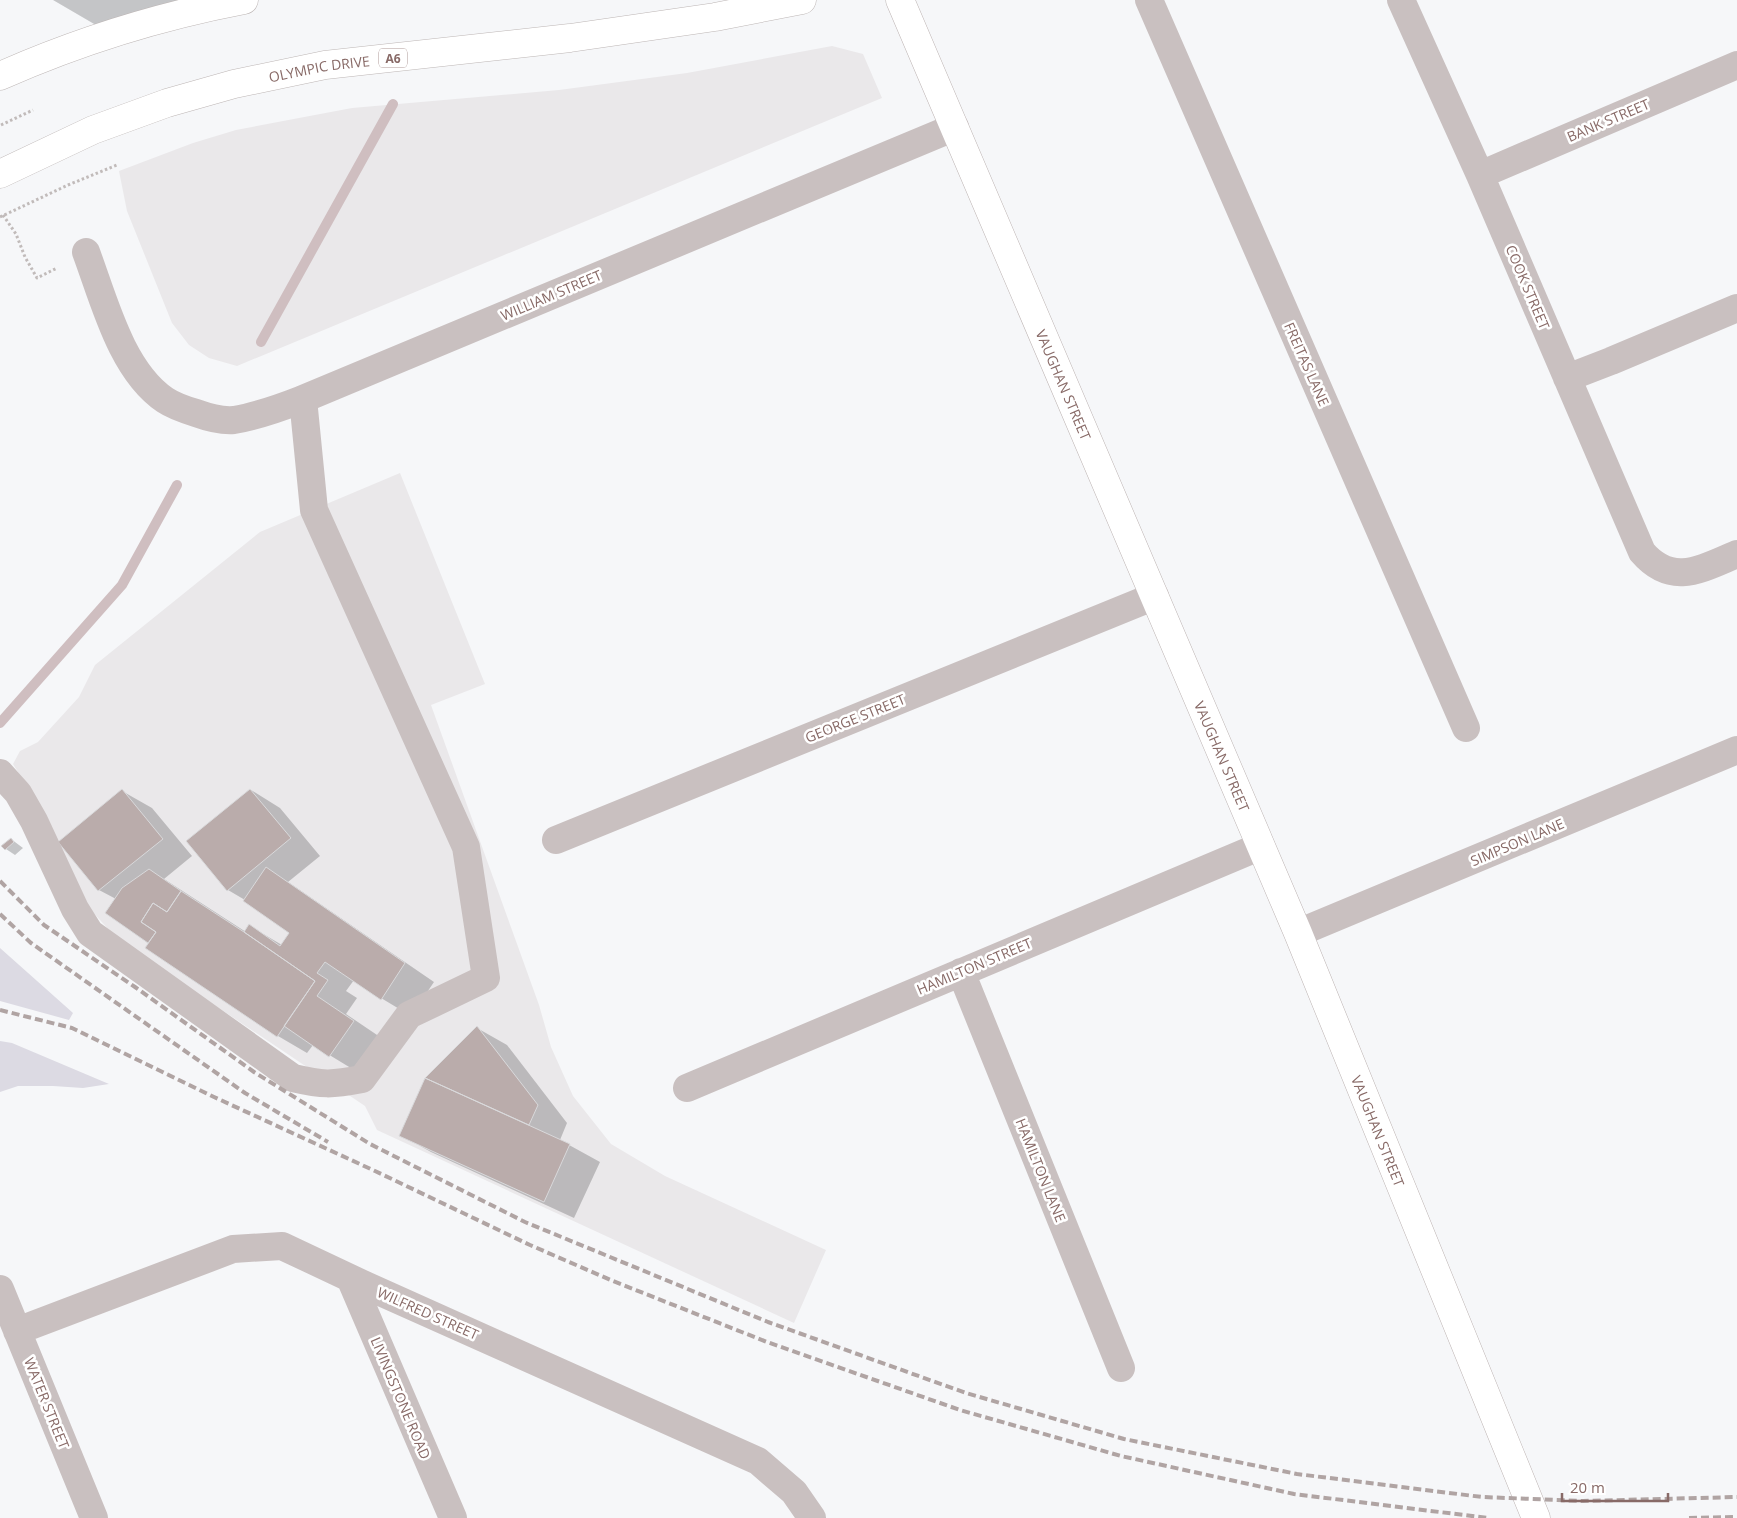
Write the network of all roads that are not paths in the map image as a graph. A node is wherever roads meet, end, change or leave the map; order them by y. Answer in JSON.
{"nodes":[{"id":1,"x":244,"y":0,"type":"edge"},
{"id":2,"x":802,"y":0,"type":"edge"},
{"id":3,"x":900,"y":0,"type":"edge"},
{"id":4,"x":1149,"y":0,"type":"edge"},
{"id":5,"x":1401,"y":0,"type":"edge"},
{"id":6,"x":1737,"y":65,"type":"edge"},
{"id":7,"x":0,"y":76,"type":"edge"},
{"id":8,"x":955,"y":127,"type":"junction"},
{"id":9,"x":0,"y":174,"type":"edge"},
{"id":10,"x":1480,"y":175,"type":"junction"},
{"id":11,"x":86,"y":252,"type":"road end"},
{"id":12,"x":1737,"y":308,"type":"edge"},
{"id":13,"x":1567,"y":378,"type":"junction"},
{"id":14,"x":302,"y":399,"type":"junction"},
{"id":15,"x":1737,"y":554,"type":"edge"},
{"id":16,"x":1154,"y":596,"type":"junction"},
{"id":17,"x":1466,"y":728,"type":"dead end"},
{"id":18,"x":1737,"y":750,"type":"edge"},
{"id":19,"x":0,"y":773,"type":"edge"},
{"id":20,"x":556,"y":840,"type":"dead end"},
{"id":21,"x":1261,"y":846,"type":"junction"},
{"id":22,"x":1298,"y":934,"type":"junction"},
{"id":23,"x":961,"y":972,"type":"junction"},
{"id":24,"x":687,"y":1088,"type":"dead end"},
{"id":25,"x":350,"y":1278,"type":"junction"},
{"id":26,"x":0,"y":1289,"type":"edge"},
{"id":27,"x":17,"y":1332,"type":"junction"},
{"id":28,"x":1121,"y":1368,"type":"dead end"},
{"id":29,"x":94,"y":1518,"type":"edge"},
{"id":30,"x":453,"y":1518,"type":"edge"},
{"id":31,"x":812,"y":1518,"type":"edge"},
{"id":32,"x":1536,"y":1518,"type":"edge"}],
"edges":[{"from":1,"to":7,"type":"main road"},
{"from":2,"to":9,"type":"main road","name":"OLYMPIC DRIVE","number":"A6"},
{"from":3,"to":8,"type":"main road","name":"VAUGHAN STREET"},
{"from":4,"to":17,"type":"street","name":"FREITAS LANE"},
{"from":5,"to":10,"type":"street","name":"COOK STREET"},
{"from":6,"to":10,"type":"street","name":"BANK STREET"},
{"from":8,"to":14,"type":"street","name":"WILLIAM STREET"},
{"from":8,"to":16,"type":"main road","name":"VAUGHAN STREET"},
{"from":10,"to":13,"type":"street","name":"COOK STREET"},
{"from":11,"to":14,"type":"street","name":"WILLIAM STREET"},
{"from":12,"to":13,"type":"street"},
{"from":13,"to":15,"type":"street","name":"COOK STREET"},
{"from":14,"to":19,"type":"street"},
{"from":16,"to":20,"type":"street","name":"GEORGE STREET"},
{"from":16,"to":21,"type":"main road","name":"VAUGHAN STREET"},
{"from":18,"to":22,"type":"street","name":"SIMPSON LANE"},
{"from":21,"to":22,"type":"main road","name":"VAUGHAN STREET"},
{"from":21,"to":23,"type":"street","name":"HAMILTON STREET"},
{"from":22,"to":32,"type":"main road","name":"VAUGHAN STREET"},
{"from":23,"to":24,"type":"street","name":"HAMILTON STREET"},
{"from":23,"to":28,"type":"street","name":"HAMILTON LANE"},
{"from":25,"to":27,"type":"street","name":"WILFRED STREET"},
{"from":25,"to":30,"type":"street","name":"LIVINGSTONE ROAD"},
{"from":25,"to":31,"type":"street","name":"WILFRED STREET"},
{"from":26,"to":27,"type":"street","name":"WATER STREET"},
{"from":27,"to":29,"type":"street","name":"WATER STREET"}]}
